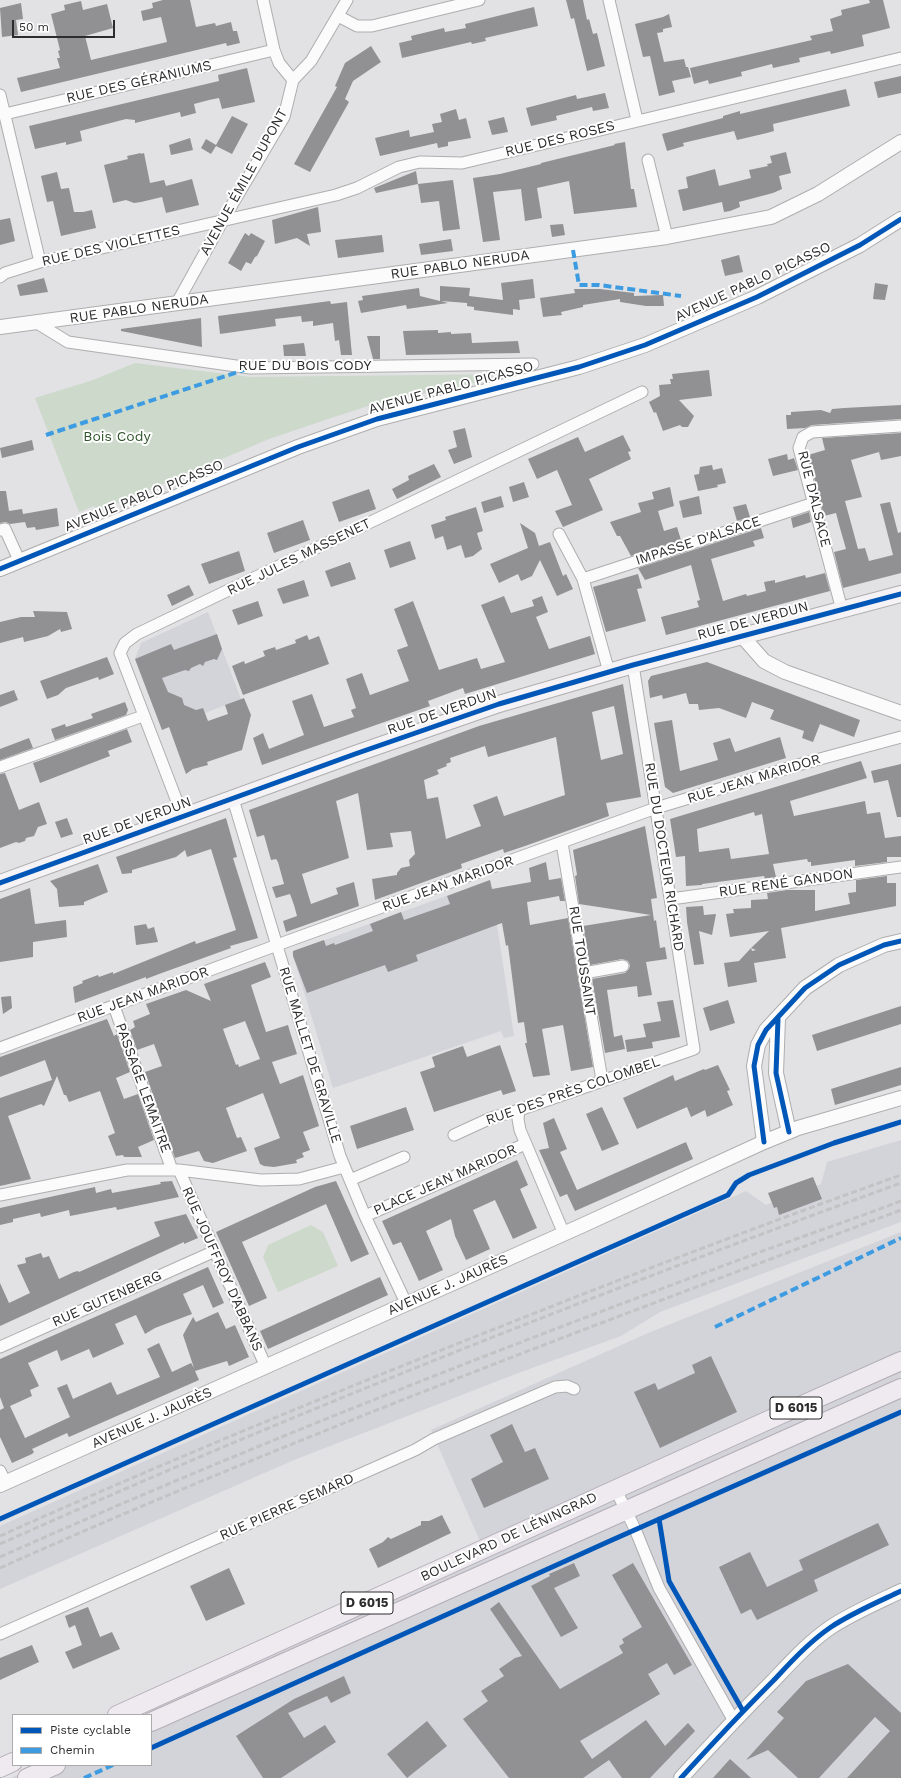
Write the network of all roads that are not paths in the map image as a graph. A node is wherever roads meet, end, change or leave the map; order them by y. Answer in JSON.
{"nodes":[{"id":1,"x":263,"y":0,"type":"edge"},
{"id":2,"x":346,"y":0,"type":"edge"},
{"id":3,"x":478,"y":0,"type":"edge"},
{"id":4,"x":609,"y":0,"type":"edge"},
{"id":5,"x":338,"y":16,"type":"junction"},
{"id":6,"x":274,"y":50,"type":"junction"},
{"id":7,"x":901,"y":58,"type":"edge"},
{"id":8,"x":293,"y":80,"type":"junction"},
{"id":9,"x":0,"y":95,"type":"edge"},
{"id":10,"x":5,"y":114,"type":"junction"},
{"id":11,"x":637,"y":120,"type":"junction"},
{"id":12,"x":901,"y":142,"type":"edge"},
{"id":13,"x":648,"y":160,"type":"dead end"},
{"id":14,"x":901,"y":219,"type":"edge"},
{"id":15,"x":223,"y":220,"type":"junction"},
{"id":16,"x":667,"y":237,"type":"junction"},
{"id":17,"x":40,"y":262,"type":"junction"},
{"id":18,"x":0,"y":276,"type":"edge"},
{"id":19,"x":177,"y":303,"type":"junction"},
{"id":20,"x":37,"y":323,"type":"junction"},
{"id":21,"x":0,"y":327,"type":"edge"},
{"id":22,"x":533,"y":364,"type":"dead end"},
{"id":23,"x":642,"y":392,"type":"dead end"},
{"id":24,"x":901,"y":426,"type":"edge"},
{"id":25,"x":814,"y":503,"type":"junction"},
{"id":26,"x":0,"y":530,"type":"edge"},
{"id":27,"x":559,"y":534,"type":"dead end"},
{"id":28,"x":19,"y":560,"type":"junction"},
{"id":29,"x":0,"y":569,"type":"edge"},
{"id":30,"x":583,"y":579,"type":"junction"},
{"id":31,"x":901,"y":594,"type":"edge"},
{"id":32,"x":842,"y":610,"type":"junction"},
{"id":33,"x":742,"y":636,"type":"junction"},
{"id":34,"x":633,"y":665,"type":"junction"},
{"id":35,"x":609,"y":672,"type":"junction"},
{"id":36,"x":901,"y":713,"type":"edge"},
{"id":37,"x":143,"y":716,"type":"junction"},
{"id":38,"x":901,"y":737,"type":"edge"},
{"id":39,"x":0,"y":767,"type":"edge"},
{"id":40,"x":233,"y":799,"type":"junction"},
{"id":41,"x":656,"y":808,"type":"junction"},
{"id":42,"x":184,"y":817,"type":"junction"},
{"id":43,"x":562,"y":843,"type":"junction"},
{"id":44,"x":901,"y":867,"type":"edge"},
{"id":45,"x":0,"y":883,"type":"edge"},
{"id":46,"x":671,"y":899,"type":"junction"},
{"id":47,"x":901,"y":941,"type":"edge"},
{"id":48,"x":277,"y":945,"type":"junction"},
{"id":49,"x":623,"y":966,"type":"dead end"},
{"id":50,"x":584,"y":973,"type":"junction"},
{"id":51,"x":114,"y":1006,"type":"junction"},
{"id":52,"x":778,"y":1019,"type":"junction"},
{"id":53,"x":0,"y":1048,"type":"edge"},
{"id":54,"x":694,"y":1049,"type":"joint"},
{"id":55,"x":602,"y":1080,"type":"junction"},
{"id":56,"x":901,"y":1098,"type":"edge"},
{"id":57,"x":519,"y":1110,"type":"junction"},
{"id":58,"x":789,"y":1132,"type":"junction"},
{"id":59,"x":454,"y":1135,"type":"dead end"},
{"id":60,"x":764,"y":1142,"type":"junction"},
{"id":61,"x":525,"y":1144,"type":"junction"},
{"id":62,"x":404,"y":1156,"type":"dead end"},
{"id":63,"x":344,"y":1167,"type":"junction"},
{"id":64,"x":176,"y":1170,"type":"junction"},
{"id":65,"x":350,"y":1180,"type":"junction"},
{"id":66,"x":0,"y":1195,"type":"edge"},
{"id":67,"x":365,"y":1216,"type":"junction"},
{"id":68,"x":564,"y":1234,"type":"junction"},
{"id":69,"x":215,"y":1251,"type":"junction"},
{"id":70,"x":406,"y":1303,"type":"junction"},
{"id":71,"x":0,"y":1347,"type":"edge"},
{"id":72,"x":901,"y":1361,"type":"edge"},
{"id":73,"x":266,"y":1367,"type":"junction"},
{"id":74,"x":901,"y":1388,"type":"edge"},
{"id":75,"x":574,"y":1389,"type":"dead end"},
{"id":76,"x":2,"y":1480,"type":"edge"},
{"id":77,"x":615,"y":1488,"type":"junction"},
{"id":78,"x":625,"y":1510,"type":"junction"},
{"id":79,"x":901,"y":1591,"type":"edge"},
{"id":80,"x":0,"y":1634,"type":"edge"},
{"id":81,"x":119,"y":1714,"type":"edge"},
{"id":82,"x":734,"y":1721,"type":"junction"},
{"id":83,"x":152,"y":1722,"type":"edge"},
{"id":84,"x":12,"y":1762,"type":"edge"},
{"id":85,"x":54,"y":1766,"type":"edge"},
{"id":86,"x":0,"y":1768,"type":"edge"},
{"id":87,"x":27,"y":1778,"type":"edge"},
{"id":88,"x":680,"y":1778,"type":"edge"}],
"edges":[{"from":1,"to":6,"type":"street"},
{"from":2,"to":5,"type":"street","name":"AVENUE ÉMILE DUPONT"},
{"from":3,"to":5,"type":"street"},
{"from":4,"to":11,"type":"street"},
{"from":5,"to":8,"type":"street","name":"AVENUE ÉMILE DUPONT"},
{"from":6,"to":8,"type":"street"},
{"from":6,"to":10,"type":"street","name":"RUE DES GÉRANIUMS"},
{"from":7,"to":11,"type":"street","name":"RUE DES ROSES"},
{"from":8,"to":15,"type":"street","name":"AVENUE ÉMILE DUPONT"},
{"from":9,"to":10,"type":"street"},
{"from":10,"to":17,"type":"street"},
{"from":11,"to":15,"type":"street","name":"RUE DES ROSES"},
{"from":12,"to":16,"type":"street","name":"RUE PABLO NERUDA"},
{"from":13,"to":16,"type":"street"},
{"from":14,"to":28,"type":"street","name":"AVENUE PABLO PICASSO"},
{"from":15,"to":17,"type":"street","name":"RUE DES VIOLETTES"},
{"from":15,"to":19,"type":"street","name":"AVENUE ÉMILE DUPONT"},
{"from":16,"to":19,"type":"street","name":"RUE PABLO NERUDA"},
{"from":17,"to":18,"type":"street","name":"RUE DES VIOLETTES"},
{"from":19,"to":20,"type":"street","name":"RUE PABLO NERUDA"},
{"from":20,"to":21,"type":"street","name":"RUE PABLO NERUDA"},
{"from":20,"to":22,"type":"street","name":"RUE DU BOIS CODY"},
{"from":23,"to":37,"type":"street","name":"RUE JULES MASSENET"},
{"from":24,"to":25,"type":"street","name":"RUE D'ALSACE"},
{"from":25,"to":30,"type":"street","name":"IMPASSE D'ALSACE"},
{"from":25,"to":32,"type":"street","name":"RUE D'ALSACE"},
{"from":26,"to":28,"type":"street"},
{"from":27,"to":30,"type":"street"},
{"from":28,"to":29,"type":"street","name":"AVENUE PABLO PICASSO"},
{"from":30,"to":35,"type":"street"},
{"from":31,"to":32,"type":"main road","name":"RUE DE VERDUN"},
{"from":32,"to":33,"type":"main road","name":"RUE DE VERDUN"},
{"from":33,"to":34,"type":"main road","name":"RUE DE VERDUN"},
{"from":33,"to":36,"type":"street"},
{"from":34,"to":35,"type":"main road","name":"RUE DE VERDUN"},
{"from":34,"to":41,"type":"street","name":"RUE DU DOCTEUR RICHARD"},
{"from":35,"to":40,"type":"main road","name":"RUE DE VERDUN"},
{"from":37,"to":39,"type":"street"},
{"from":37,"to":42,"type":"street","name":"RUE JULES MASSENET"},
{"from":38,"to":41,"type":"street","name":"RUE JEAN MARIDOR"},
{"from":40,"to":42,"type":"main road","name":"RUE DE VERDUN"},
{"from":40,"to":48,"type":"street","name":"RUE MALLET DE GRAVILLE"},
{"from":41,"to":43,"type":"street","name":"RUE JEAN MARIDOR"},
{"from":41,"to":46,"type":"street","name":"RUE DU DOCTEUR RICHARD"},
{"from":42,"to":45,"type":"main road","name":"RUE DE VERDUN"},
{"from":43,"to":48,"type":"street","name":"RUE JEAN MARIDOR"},
{"from":43,"to":50,"type":"street","name":"RUE TOUSSAINT"},
{"from":44,"to":46,"type":"street","name":"RUE RENÉ GANDON"},
{"from":46,"to":54,"type":"street","name":"RUE DU DOCTEUR RICHARD"},
{"from":47,"to":52,"type":"street"},
{"from":48,"to":51,"type":"street","name":"RUE JEAN MARIDOR"},
{"from":48,"to":63,"type":"street","name":"RUE MALLET DE GRAVILLE"},
{"from":49,"to":50,"type":"street"},
{"from":50,"to":55,"type":"street","name":"RUE TOUSSAINT"},
{"from":51,"to":53,"type":"street","name":"RUE JEAN MARIDOR"},
{"from":51,"to":64,"type":"street","name":"PASSAGE LEMAITRE"},
{"from":52,"to":58,"type":"street"},
{"from":52,"to":60,"type":"street"},
{"from":54,"to":55,"type":"street","name":"RUE DES PRÈS COLOMBEL"},
{"from":55,"to":57,"type":"street","name":"RUE DES PRÈS COLOMBEL"},
{"from":56,"to":58,"type":"street","name":"AVENUE J. JAURÈS"},
{"from":57,"to":59,"type":"street","name":"RUE DES PRÈS COLOMBEL"},
{"from":57,"to":61,"type":"street"},
{"from":58,"to":60,"type":"street","name":"AVENUE J. JAURÈS"},
{"from":60,"to":68,"type":"street","name":"AVENUE J. JAURÈS"},
{"from":61,"to":67,"type":"street","name":"PLACE JEAN MARIDOR"},
{"from":61,"to":68,"type":"street"},
{"from":62,"to":65,"type":"street"},
{"from":63,"to":64,"type":"street"},
{"from":63,"to":65,"type":"street","name":"RUE MALLET DE GRAVILLE"},
{"from":64,"to":66,"type":"street"},
{"from":64,"to":69,"type":"street","name":"RUE JOUFFROY D'ABBANS"},
{"from":65,"to":67,"type":"street","name":"RUE MALLET DE GRAVILLE"},
{"from":67,"to":70,"type":"street","name":"RUE MALLET DE GRAVILLE"},
{"from":68,"to":70,"type":"street","name":"AVENUE J. JAURÈS"},
{"from":69,"to":71,"type":"street","name":"RUE GUTENBERG"},
{"from":69,"to":73,"type":"street","name":"RUE JOUFFROY D'ABBANS"},
{"from":70,"to":73,"type":"street","name":"AVENUE J. JAURÈS"},
{"from":72,"to":77,"type":"main road","name":"BOULEVARD DE LÉNINGRAD","number":"D 6015"},
{"from":73,"to":76,"type":"street","name":"AVENUE J. JAURÈS"},
{"from":74,"to":78,"type":"main road","name":"BOULEVARD DE LÉNINGRAD","number":"D 6015"},
{"from":75,"to":80,"type":"street","name":"RUE PIERRE SEMARD"},
{"from":77,"to":78,"type":"street"},
{"from":77,"to":81,"type":"main road","name":"BOULEVARD DE LÉNINGRAD","number":"D 6015"},
{"from":78,"to":82,"type":"street"},
{"from":78,"to":83,"type":"main road","name":"BOULEVARD DE LÉNINGRAD","number":"D 6015"},
{"from":79,"to":82,"type":"street"},
{"from":82,"to":88,"type":"street"},
{"from":84,"to":86,"type":"main road"},
{"from":85,"to":87,"type":"main road"}]}
